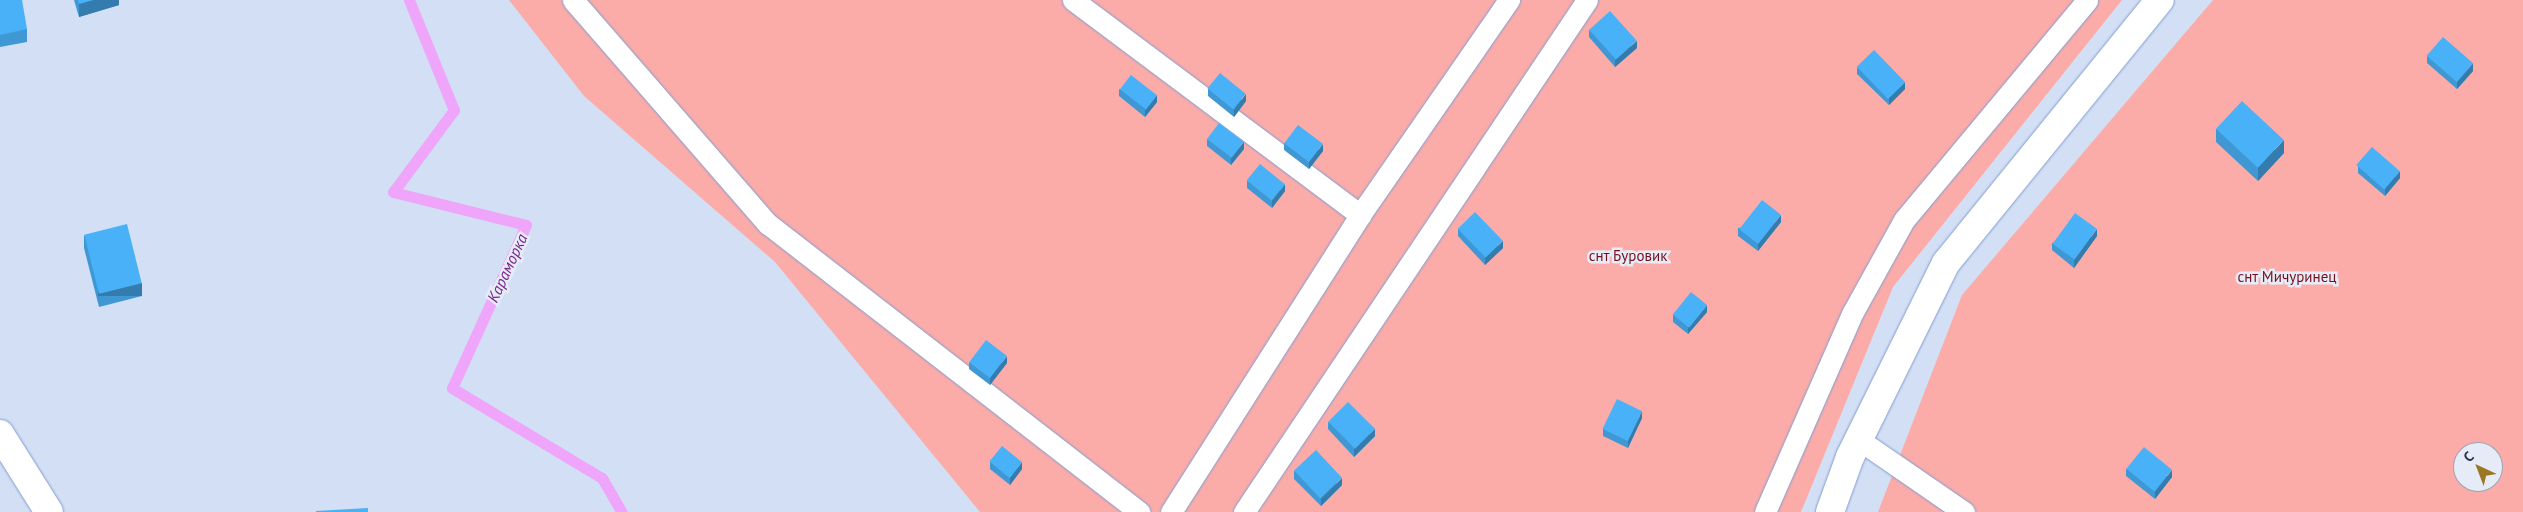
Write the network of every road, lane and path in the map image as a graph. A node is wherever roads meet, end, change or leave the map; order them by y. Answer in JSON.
{"nodes":[{"id":1,"x":573,"y":0,"type":"edge"},
{"id":2,"x":1073,"y":0,"type":"edge"},
{"id":3,"x":1509,"y":0,"type":"edge"},
{"id":4,"x":1587,"y":0,"type":"edge"},
{"id":5,"x":2087,"y":0,"type":"edge"},
{"id":6,"x":2160,"y":0,"type":"edge"},
{"id":7,"x":1360,"y":215,"type":"junction"},
{"id":8,"x":0,"y":434,"type":"edge"},
{"id":9,"x":1858,"y":439,"type":"junction"},
{"id":10,"x":50,"y":512,"type":"edge"},
{"id":11,"x":1139,"y":512,"type":"edge"},
{"id":12,"x":1171,"y":512,"type":"edge"},
{"id":13,"x":1244,"y":512,"type":"edge"},
{"id":14,"x":1765,"y":512,"type":"edge"},
{"id":15,"x":1830,"y":512,"type":"edge"},
{"id":16,"x":1964,"y":512,"type":"edge"}],
"edges":[{"from":1,"to":11,"type":"lane"},
{"from":2,"to":7,"type":"lane"},
{"from":3,"to":7,"type":"lane"},
{"from":4,"to":13,"type":"lane"},
{"from":5,"to":14,"type":"lane"},
{"from":6,"to":9,"type":"street"},
{"from":7,"to":12,"type":"lane"},
{"from":8,"to":10,"type":"street"},
{"from":9,"to":15,"type":"street"},
{"from":9,"to":16,"type":"lane"}]}
